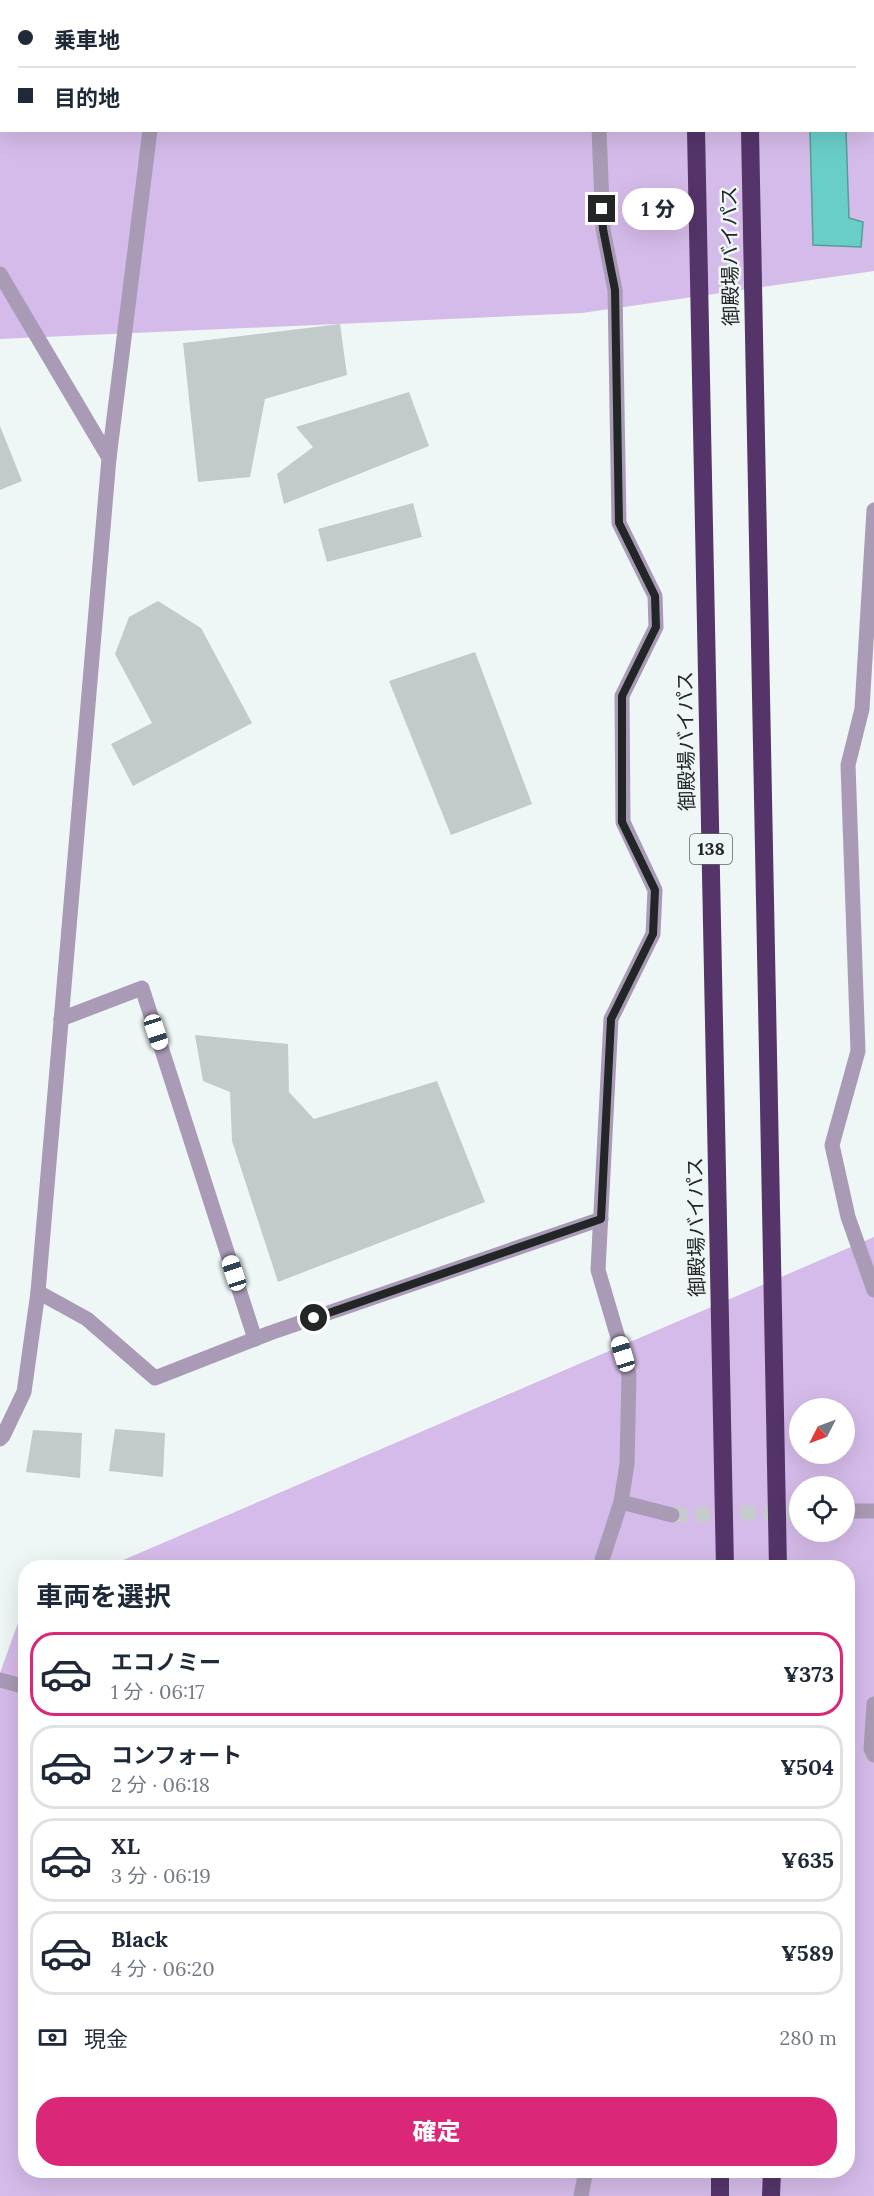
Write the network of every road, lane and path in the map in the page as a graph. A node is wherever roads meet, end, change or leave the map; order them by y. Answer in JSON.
{"nodes":[{"id":1,"x":150,"y":132,"type":"edge"},
{"id":2,"x":598,"y":132,"type":"edge"},
{"id":3,"x":696,"y":132,"type":"edge"},
{"id":4,"x":750,"y":132,"type":"edge"},
{"id":5,"x":0,"y":274,"type":"edge"},
{"id":6,"x":109,"y":458,"type":"junction"},
{"id":7,"x":874,"y":510,"type":"edge"},
{"id":8,"x":61,"y":1019,"type":"junction"},
{"id":9,"x":601,"y":1219,"type":"junction"},
{"id":10,"x":874,"y":1290,"type":"edge"},
{"id":11,"x":38,"y":1292,"type":"junction"},
{"id":12,"x":255,"y":1339,"type":"junction"},
{"id":13,"x":0,"y":1439,"type":"edge"},
{"id":14,"x":621,"y":1502,"type":"junction"},
{"id":15,"x":855,"y":1511,"type":"edge"},
{"id":16,"x":874,"y":1511,"type":"edge"},
{"id":17,"x":672,"y":1515,"type":"tunnel mouth"},
{"id":18,"x":602,"y":1560,"type":"edge"},
{"id":19,"x":725,"y":1560,"type":"edge"},
{"id":20,"x":778,"y":1560,"type":"edge"},
{"id":21,"x":0,"y":1680,"type":"edge"},
{"id":22,"x":18,"y":1685,"type":"edge"},
{"id":23,"x":874,"y":1704,"type":"edge"},
{"id":24,"x":874,"y":1755,"type":"edge"},
{"id":25,"x":584,"y":2178,"type":"edge"},
{"id":26,"x":720,"y":2178,"type":"edge"},
{"id":27,"x":772,"y":2178,"type":"edge"},
{"id":28,"x":581,"y":2196,"type":"edge"},
{"id":29,"x":720,"y":2196,"type":"edge"},
{"id":30,"x":771,"y":2196,"type":"edge"}],
"edges":[{"from":1,"to":6,"type":"street"},
{"from":2,"to":9,"type":"street"},
{"from":3,"to":19,"type":"highway","name":"御殿場バイパス","number":"138"},
{"from":4,"to":20,"type":"highway","name":"御殿場バイパス"},
{"from":5,"to":6,"type":"street"},
{"from":6,"to":8,"type":"street"},
{"from":7,"to":10,"type":"street"},
{"from":8,"to":11,"type":"street"},
{"from":8,"to":12,"type":"street"},
{"from":9,"to":12,"type":"street"},
{"from":9,"to":14,"type":"street"},
{"from":11,"to":12,"type":"street"},
{"from":11,"to":13,"type":"street"},
{"from":14,"to":17,"type":"street"},
{"from":14,"to":18,"type":"street"},
{"from":15,"to":16,"type":"street"},
{"from":21,"to":22,"type":"street"},
{"from":23,"to":24,"type":"street"},
{"from":25,"to":28,"type":"street"},
{"from":26,"to":29,"type":"highway"},
{"from":27,"to":30,"type":"highway"}]}
